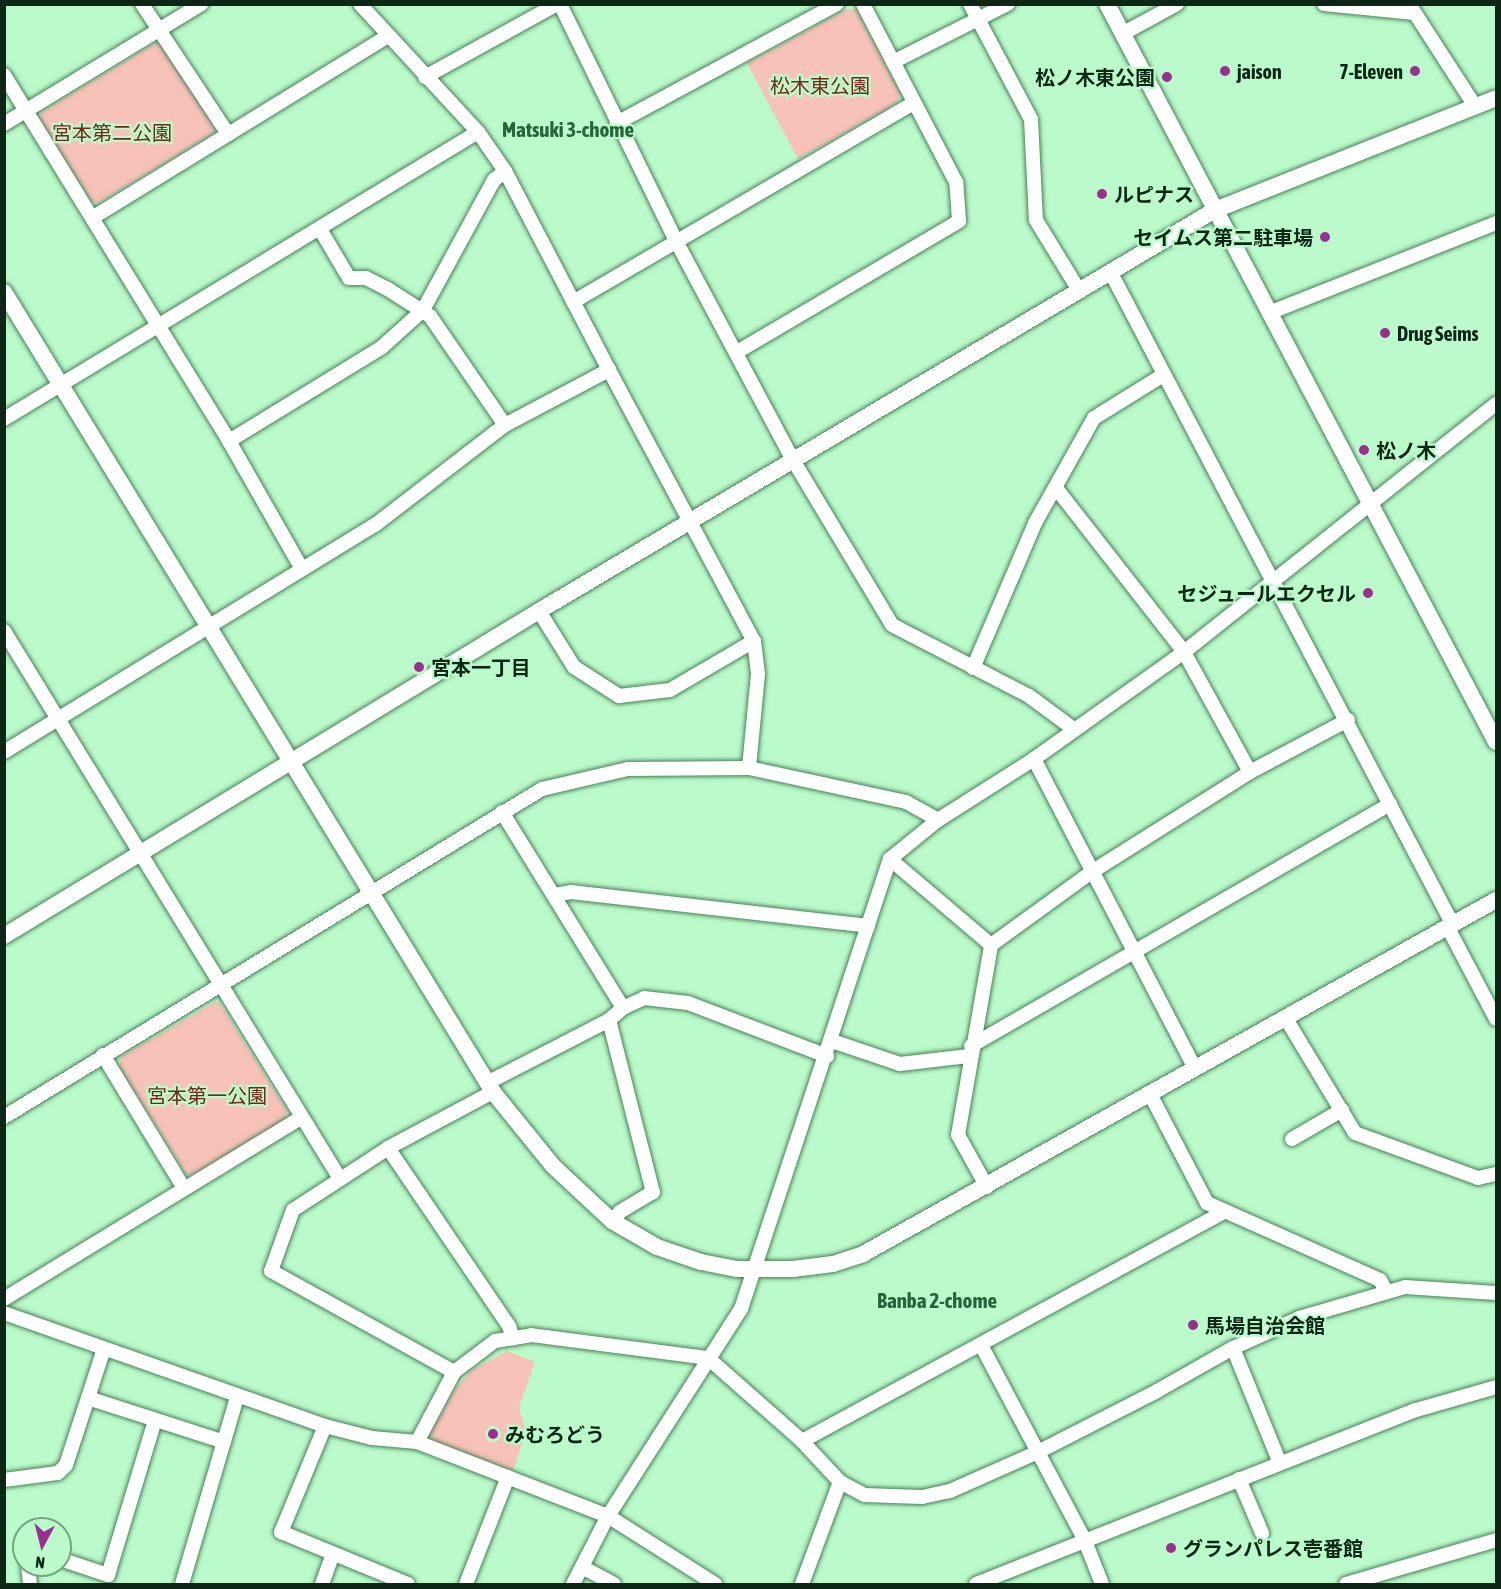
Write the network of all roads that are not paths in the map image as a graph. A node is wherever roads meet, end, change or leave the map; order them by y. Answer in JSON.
{"nodes":[{"id":1,"x":142,"y":4,"type":"edge"},
{"id":2,"x":201,"y":4,"type":"edge"},
{"id":3,"x":360,"y":4,"type":"edge"},
{"id":4,"x":558,"y":4,"type":"edge"},
{"id":5,"x":837,"y":4,"type":"edge"},
{"id":6,"x":863,"y":4,"type":"edge"},
{"id":7,"x":970,"y":4,"type":"edge"},
{"id":8,"x":1008,"y":4,"type":"edge"},
{"id":9,"x":1107,"y":4,"type":"edge"},
{"id":10,"x":1177,"y":4,"type":"edge"},
{"id":11,"x":1324,"y":4,"type":"edge"},
{"id":12,"x":1411,"y":9,"type":"edge"},
{"id":13,"x":978,"y":20,"type":"junction"},
{"id":14,"x":158,"y":30,"type":"junction"},
{"id":15,"x":1122,"y":34,"type":"junction"},
{"id":16,"x":388,"y":36,"type":"junction"},
{"id":17,"x":893,"y":62,"type":"junction"},
{"id":18,"x":4,"y":75,"type":"edge"},
{"id":19,"x":425,"y":77,"type":"junction"},
{"id":20,"x":1497,"y":98,"type":"edge"},
{"id":21,"x":914,"y":103,"type":"junction"},
{"id":22,"x":1475,"y":106,"type":"junction"},
{"id":23,"x":26,"y":111,"type":"junction"},
{"id":24,"x":617,"y":123,"type":"junction"},
{"id":25,"x":4,"y":124,"type":"edge"},
{"id":26,"x":478,"y":132,"type":"junction"},
{"id":27,"x":228,"y":134,"type":"junction"},
{"id":28,"x":505,"y":171,"type":"junction"},
{"id":29,"x":1215,"y":210,"type":"junction"},
{"id":30,"x":92,"y":218,"type":"junction"},
{"id":31,"x":1497,"y":223,"type":"edge"},
{"id":32,"x":320,"y":229,"type":"junction"},
{"id":33,"x":676,"y":241,"type":"junction"},
{"id":34,"x":1111,"y":273,"type":"junction"},
{"id":35,"x":4,"y":292,"type":"edge"},
{"id":36,"x":1080,"y":292,"type":"junction"},
{"id":37,"x":573,"y":302,"type":"junction"},
{"id":38,"x":423,"y":310,"type":"junction"},
{"id":39,"x":1269,"y":313,"type":"junction"},
{"id":40,"x":158,"y":325,"type":"junction"},
{"id":41,"x":737,"y":352,"type":"junction"},
{"id":42,"x":609,"y":370,"type":"junction"},
{"id":43,"x":1163,"y":375,"type":"junction"},
{"id":44,"x":60,"y":384,"type":"junction"},
{"id":45,"x":1494,"y":412,"type":"edge"},
{"id":46,"x":4,"y":419,"type":"edge"},
{"id":47,"x":505,"y":425,"type":"junction"},
{"id":48,"x":230,"y":441,"type":"junction"},
{"id":49,"x":794,"y":460,"type":"junction"},
{"id":50,"x":1056,"y":488,"type":"junction"},
{"id":51,"x":1372,"y":505,"type":"junction"},
{"id":52,"x":691,"y":521,"type":"junction"},
{"id":53,"x":302,"y":569,"type":"junction"},
{"id":54,"x":1276,"y":582,"type":"junction"},
{"id":55,"x":539,"y":611,"type":"junction"},
{"id":56,"x":208,"y":627,"type":"junction"},
{"id":57,"x":4,"y":632,"type":"edge"},
{"id":58,"x":754,"y":641,"type":"junction"},
{"id":59,"x":1184,"y":652,"type":"junction"},
{"id":60,"x":973,"y":668,"type":"junction"},
{"id":61,"x":58,"y":720,"type":"junction"},
{"id":62,"x":1348,"y":720,"type":"junction"},
{"id":63,"x":1075,"y":730,"type":"junction"},
{"id":64,"x":1497,"y":742,"type":"edge"},
{"id":65,"x":4,"y":752,"type":"edge"},
{"id":66,"x":1034,"y":759,"type":"junction"},
{"id":67,"x":290,"y":762,"type":"junction"},
{"id":68,"x":749,"y":768,"type":"junction"},
{"id":69,"x":1250,"y":772,"type":"junction"},
{"id":70,"x":1390,"y":804,"type":"junction"},
{"id":71,"x":502,"y":812,"type":"junction"},
{"id":72,"x":938,"y":820,"type":"junction"},
{"id":73,"x":139,"y":856,"type":"junction"},
{"id":74,"x":890,"y":859,"type":"junction"},
{"id":75,"x":1093,"y":871,"type":"junction"},
{"id":76,"x":370,"y":895,"type":"junction"},
{"id":77,"x":554,"y":895,"type":"junction"},
{"id":78,"x":1497,"y":900,"type":"edge"},
{"id":79,"x":1450,"y":924,"type":"junction"},
{"id":80,"x":868,"y":926,"type":"junction"},
{"id":81,"x":4,"y":936,"type":"edge"},
{"id":82,"x":991,"y":945,"type":"junction"},
{"id":83,"x":1135,"y":952,"type":"junction"},
{"id":84,"x":219,"y":986,"type":"junction"},
{"id":85,"x":623,"y":1008,"type":"junction"},
{"id":86,"x":1285,"y":1017,"type":"junction"},
{"id":87,"x":1497,"y":1019,"type":"edge"},
{"id":88,"x":609,"y":1020,"type":"junction"},
{"id":89,"x":832,"y":1041,"type":"junction"},
{"id":90,"x":970,"y":1051,"type":"junction"},
{"id":91,"x":103,"y":1055,"type":"junction"},
{"id":92,"x":827,"y":1056,"type":"junction"},
{"id":93,"x":1195,"y":1068,"type":"junction"},
{"id":94,"x":490,"y":1087,"type":"junction"},
{"id":95,"x":1150,"y":1094,"type":"junction"},
{"id":96,"x":1342,"y":1110,"type":"junction"},
{"id":97,"x":4,"y":1117,"type":"edge"},
{"id":98,"x":300,"y":1118,"type":"junction"},
{"id":99,"x":1292,"y":1139,"type":"dead end"},
{"id":100,"x":388,"y":1148,"type":"junction"},
{"id":101,"x":1497,"y":1174,"type":"edge"},
{"id":102,"x":339,"y":1177,"type":"junction"},
{"id":103,"x":987,"y":1187,"type":"junction"},
{"id":104,"x":184,"y":1188,"type":"junction"},
{"id":105,"x":1223,"y":1212,"type":"junction"},
{"id":106,"x":612,"y":1221,"type":"junction"},
{"id":107,"x":754,"y":1269,"type":"junction"},
{"id":108,"x":1386,"y":1291,"type":"junction"},
{"id":109,"x":1497,"y":1293,"type":"edge"},
{"id":110,"x":4,"y":1299,"type":"edge"},
{"id":111,"x":4,"y":1313,"type":"edge"},
{"id":112,"x":513,"y":1338,"type":"junction"},
{"id":113,"x":981,"y":1345,"type":"junction"},
{"id":114,"x":1233,"y":1348,"type":"junction"},
{"id":115,"x":104,"y":1350,"type":"junction"},
{"id":116,"x":708,"y":1358,"type":"junction"},
{"id":117,"x":454,"y":1372,"type":"junction"},
{"id":118,"x":1497,"y":1387,"type":"edge"},
{"id":119,"x":237,"y":1397,"type":"junction"},
{"id":120,"x":88,"y":1398,"type":"junction"},
{"id":121,"x":155,"y":1419,"type":"junction"},
{"id":122,"x":324,"y":1426,"type":"junction"},
{"id":123,"x":802,"y":1441,"type":"junction"},
{"id":124,"x":224,"y":1442,"type":"junction"},
{"id":125,"x":417,"y":1442,"type":"junction"},
{"id":126,"x":1038,"y":1452,"type":"junction"},
{"id":127,"x":1280,"y":1463,"type":"junction"},
{"id":128,"x":508,"y":1477,"type":"junction"},
{"id":129,"x":1239,"y":1479,"type":"junction"},
{"id":130,"x":4,"y":1480,"type":"edge"},
{"id":131,"x":840,"y":1482,"type":"junction"},
{"id":132,"x":608,"y":1516,"type":"junction"},
{"id":133,"x":1262,"y":1533,"type":"dead end"},
{"id":134,"x":1497,"y":1540,"type":"edge"},
{"id":135,"x":1085,"y":1541,"type":"junction"},
{"id":136,"x":333,"y":1554,"type":"junction"},
{"id":137,"x":72,"y":1563,"type":"edge"},
{"id":138,"x":582,"y":1567,"type":"junction"},
{"id":139,"x":182,"y":1584,"type":"edge"},
{"id":140,"x":322,"y":1584,"type":"edge"},
{"id":141,"x":408,"y":1584,"type":"edge"},
{"id":142,"x":466,"y":1584,"type":"edge"},
{"id":143,"x":573,"y":1584,"type":"edge"},
{"id":144,"x":614,"y":1584,"type":"edge"},
{"id":145,"x":712,"y":1584,"type":"edge"},
{"id":146,"x":802,"y":1584,"type":"edge"},
{"id":147,"x":975,"y":1584,"type":"edge"},
{"id":148,"x":1102,"y":1584,"type":"edge"},
{"id":149,"x":1346,"y":1584,"type":"edge"}],
"edges":[{"from":1,"to":14,"type":"street"},
{"from":2,"to":14,"type":"street"},
{"from":3,"to":16,"type":"street"},
{"from":4,"to":19,"type":"street"},
{"from":4,"to":24,"type":"street"},
{"from":5,"to":24,"type":"street"},
{"from":6,"to":17,"type":"street"},
{"from":7,"to":13,"type":"street"},
{"from":8,"to":13,"type":"street"},
{"from":9,"to":15,"type":"street"},
{"from":10,"to":15,"type":"street"},
{"from":11,"to":12,"type":"street"},
{"from":12,"to":22,"type":"street"},
{"from":13,"to":17,"type":"street"},
{"from":13,"to":36,"type":"street"},
{"from":14,"to":23,"type":"street"},
{"from":14,"to":27,"type":"street"},
{"from":15,"to":29,"type":"street"},
{"from":16,"to":19,"type":"street"},
{"from":16,"to":27,"type":"street"},
{"from":17,"to":21,"type":"street"},
{"from":18,"to":23,"type":"street"},
{"from":19,"to":26,"type":"street"},
{"from":20,"to":22,"type":"street"},
{"from":21,"to":33,"type":"street"},
{"from":21,"to":41,"type":"street"},
{"from":22,"to":29,"type":"street"},
{"from":23,"to":25,"type":"street"},
{"from":23,"to":30,"type":"street"},
{"from":24,"to":33,"type":"street"},
{"from":26,"to":28,"type":"street"},
{"from":26,"to":32,"type":"street"},
{"from":27,"to":30,"type":"street"},
{"from":28,"to":37,"type":"street"},
{"from":28,"to":38,"type":"street"},
{"from":29,"to":34,"type":"street"},
{"from":29,"to":39,"type":"street"},
{"from":30,"to":40,"type":"street"},
{"from":31,"to":39,"type":"street"},
{"from":32,"to":38,"type":"street"},
{"from":32,"to":40,"type":"street"},
{"from":33,"to":37,"type":"street"},
{"from":33,"to":41,"type":"street"},
{"from":34,"to":36,"type":"street"},
{"from":34,"to":43,"type":"street"},
{"from":35,"to":44,"type":"street"},
{"from":36,"to":49,"type":"street"},
{"from":37,"to":42,"type":"street"},
{"from":38,"to":47,"type":"street"},
{"from":38,"to":48,"type":"street"},
{"from":39,"to":51,"type":"street"},
{"from":40,"to":44,"type":"street"},
{"from":40,"to":48,"type":"street"},
{"from":41,"to":49,"type":"street"},
{"from":42,"to":47,"type":"street"},
{"from":42,"to":52,"type":"street"},
{"from":43,"to":50,"type":"street"},
{"from":43,"to":54,"type":"street"},
{"from":44,"to":46,"type":"street"},
{"from":44,"to":56,"type":"street"},
{"from":45,"to":51,"type":"street"},
{"from":47,"to":53,"type":"street"},
{"from":48,"to":53,"type":"street"},
{"from":49,"to":52,"type":"street"},
{"from":49,"to":60,"type":"street"},
{"from":50,"to":59,"type":"street"},
{"from":50,"to":60,"type":"street"},
{"from":51,"to":54,"type":"street"},
{"from":51,"to":64,"type":"street"},
{"from":52,"to":55,"type":"street"},
{"from":52,"to":58,"type":"street"},
{"from":53,"to":56,"type":"street"},
{"from":54,"to":59,"type":"street"},
{"from":54,"to":62,"type":"street"},
{"from":55,"to":58,"type":"street"},
{"from":55,"to":67,"type":"street"},
{"from":56,"to":61,"type":"street"},
{"from":56,"to":67,"type":"street"},
{"from":57,"to":61,"type":"street"},
{"from":58,"to":68,"type":"street"},
{"from":59,"to":63,"type":"street"},
{"from":59,"to":69,"type":"street"},
{"from":60,"to":63,"type":"street"},
{"from":61,"to":65,"type":"street"},
{"from":61,"to":73,"type":"street"},
{"from":62,"to":69,"type":"street"},
{"from":62,"to":70,"type":"street"},
{"from":63,"to":66,"type":"street"},
{"from":66,"to":72,"type":"street"},
{"from":66,"to":75,"type":"street"},
{"from":67,"to":73,"type":"street"},
{"from":67,"to":76,"type":"street"},
{"from":68,"to":71,"type":"street"},
{"from":68,"to":72,"type":"street"},
{"from":69,"to":75,"type":"street"},
{"from":70,"to":79,"type":"street"},
{"from":70,"to":83,"type":"street"},
{"from":71,"to":76,"type":"street"},
{"from":71,"to":77,"type":"street"},
{"from":72,"to":74,"type":"street"},
{"from":73,"to":81,"type":"street"},
{"from":73,"to":84,"type":"street"},
{"from":74,"to":80,"type":"street"},
{"from":74,"to":82,"type":"street"},
{"from":75,"to":82,"type":"street"},
{"from":75,"to":83,"type":"street"},
{"from":76,"to":84,"type":"street"},
{"from":76,"to":94,"type":"street"},
{"from":77,"to":80,"type":"street"},
{"from":77,"to":85,"type":"street"},
{"from":78,"to":79,"type":"street"},
{"from":79,"to":86,"type":"street"},
{"from":79,"to":87,"type":"street"},
{"from":80,"to":89,"type":"street"},
{"from":82,"to":90,"type":"street"},
{"from":83,"to":90,"type":"street"},
{"from":83,"to":93,"type":"street"},
{"from":84,"to":91,"type":"street"},
{"from":84,"to":98,"type":"street"},
{"from":85,"to":88,"type":"street"},
{"from":85,"to":92,"type":"street"},
{"from":86,"to":93,"type":"street"},
{"from":86,"to":96,"type":"street"},
{"from":88,"to":94,"type":"street"},
{"from":88,"to":106,"type":"street"},
{"from":89,"to":90,"type":"street"},
{"from":89,"to":92,"type":"street"},
{"from":90,"to":103,"type":"street"},
{"from":91,"to":97,"type":"street"},
{"from":91,"to":104,"type":"street"},
{"from":92,"to":107,"type":"street"},
{"from":93,"to":95,"type":"street"},
{"from":94,"to":100,"type":"street"},
{"from":94,"to":106,"type":"street"},
{"from":95,"to":103,"type":"street"},
{"from":95,"to":105,"type":"street"},
{"from":96,"to":99,"type":"street"},
{"from":96,"to":101,"type":"street"},
{"from":98,"to":102,"type":"street"},
{"from":98,"to":104,"type":"street"},
{"from":100,"to":102,"type":"street"},
{"from":100,"to":112,"type":"street"},
{"from":102,"to":117,"type":"street"},
{"from":103,"to":107,"type":"street"},
{"from":104,"to":110,"type":"street"},
{"from":105,"to":108,"type":"street"},
{"from":105,"to":113,"type":"street"},
{"from":106,"to":107,"type":"street"},
{"from":107,"to":116,"type":"street"},
{"from":108,"to":109,"type":"street"},
{"from":108,"to":114,"type":"street"},
{"from":111,"to":115,"type":"street"},
{"from":112,"to":116,"type":"street"},
{"from":112,"to":117,"type":"street"},
{"from":113,"to":123,"type":"street"},
{"from":113,"to":126,"type":"street"},
{"from":114,"to":126,"type":"street"},
{"from":114,"to":127,"type":"street"},
{"from":115,"to":119,"type":"street"},
{"from":115,"to":120,"type":"street"},
{"from":116,"to":123,"type":"street"},
{"from":116,"to":132,"type":"street"},
{"from":117,"to":125,"type":"street"},
{"from":118,"to":127,"type":"street"},
{"from":119,"to":122,"type":"street"},
{"from":119,"to":124,"type":"street"},
{"from":120,"to":121,"type":"street"},
{"from":120,"to":130,"type":"street"},
{"from":121,"to":124,"type":"street"},
{"from":121,"to":137,"type":"street"},
{"from":122,"to":125,"type":"street"},
{"from":122,"to":136,"type":"street"},
{"from":123,"to":131,"type":"street"},
{"from":124,"to":139,"type":"street"},
{"from":125,"to":128,"type":"street"},
{"from":126,"to":131,"type":"street"},
{"from":126,"to":135,"type":"street"},
{"from":127,"to":129,"type":"street"},
{"from":128,"to":132,"type":"street"},
{"from":128,"to":142,"type":"street"},
{"from":129,"to":133,"type":"street"},
{"from":129,"to":135,"type":"street"},
{"from":131,"to":146,"type":"street"},
{"from":132,"to":138,"type":"street"},
{"from":132,"to":145,"type":"street"},
{"from":134,"to":149,"type":"street"},
{"from":135,"to":147,"type":"street"},
{"from":135,"to":148,"type":"street"},
{"from":136,"to":140,"type":"street"},
{"from":136,"to":141,"type":"street"},
{"from":138,"to":143,"type":"street"},
{"from":138,"to":144,"type":"street"}]}
